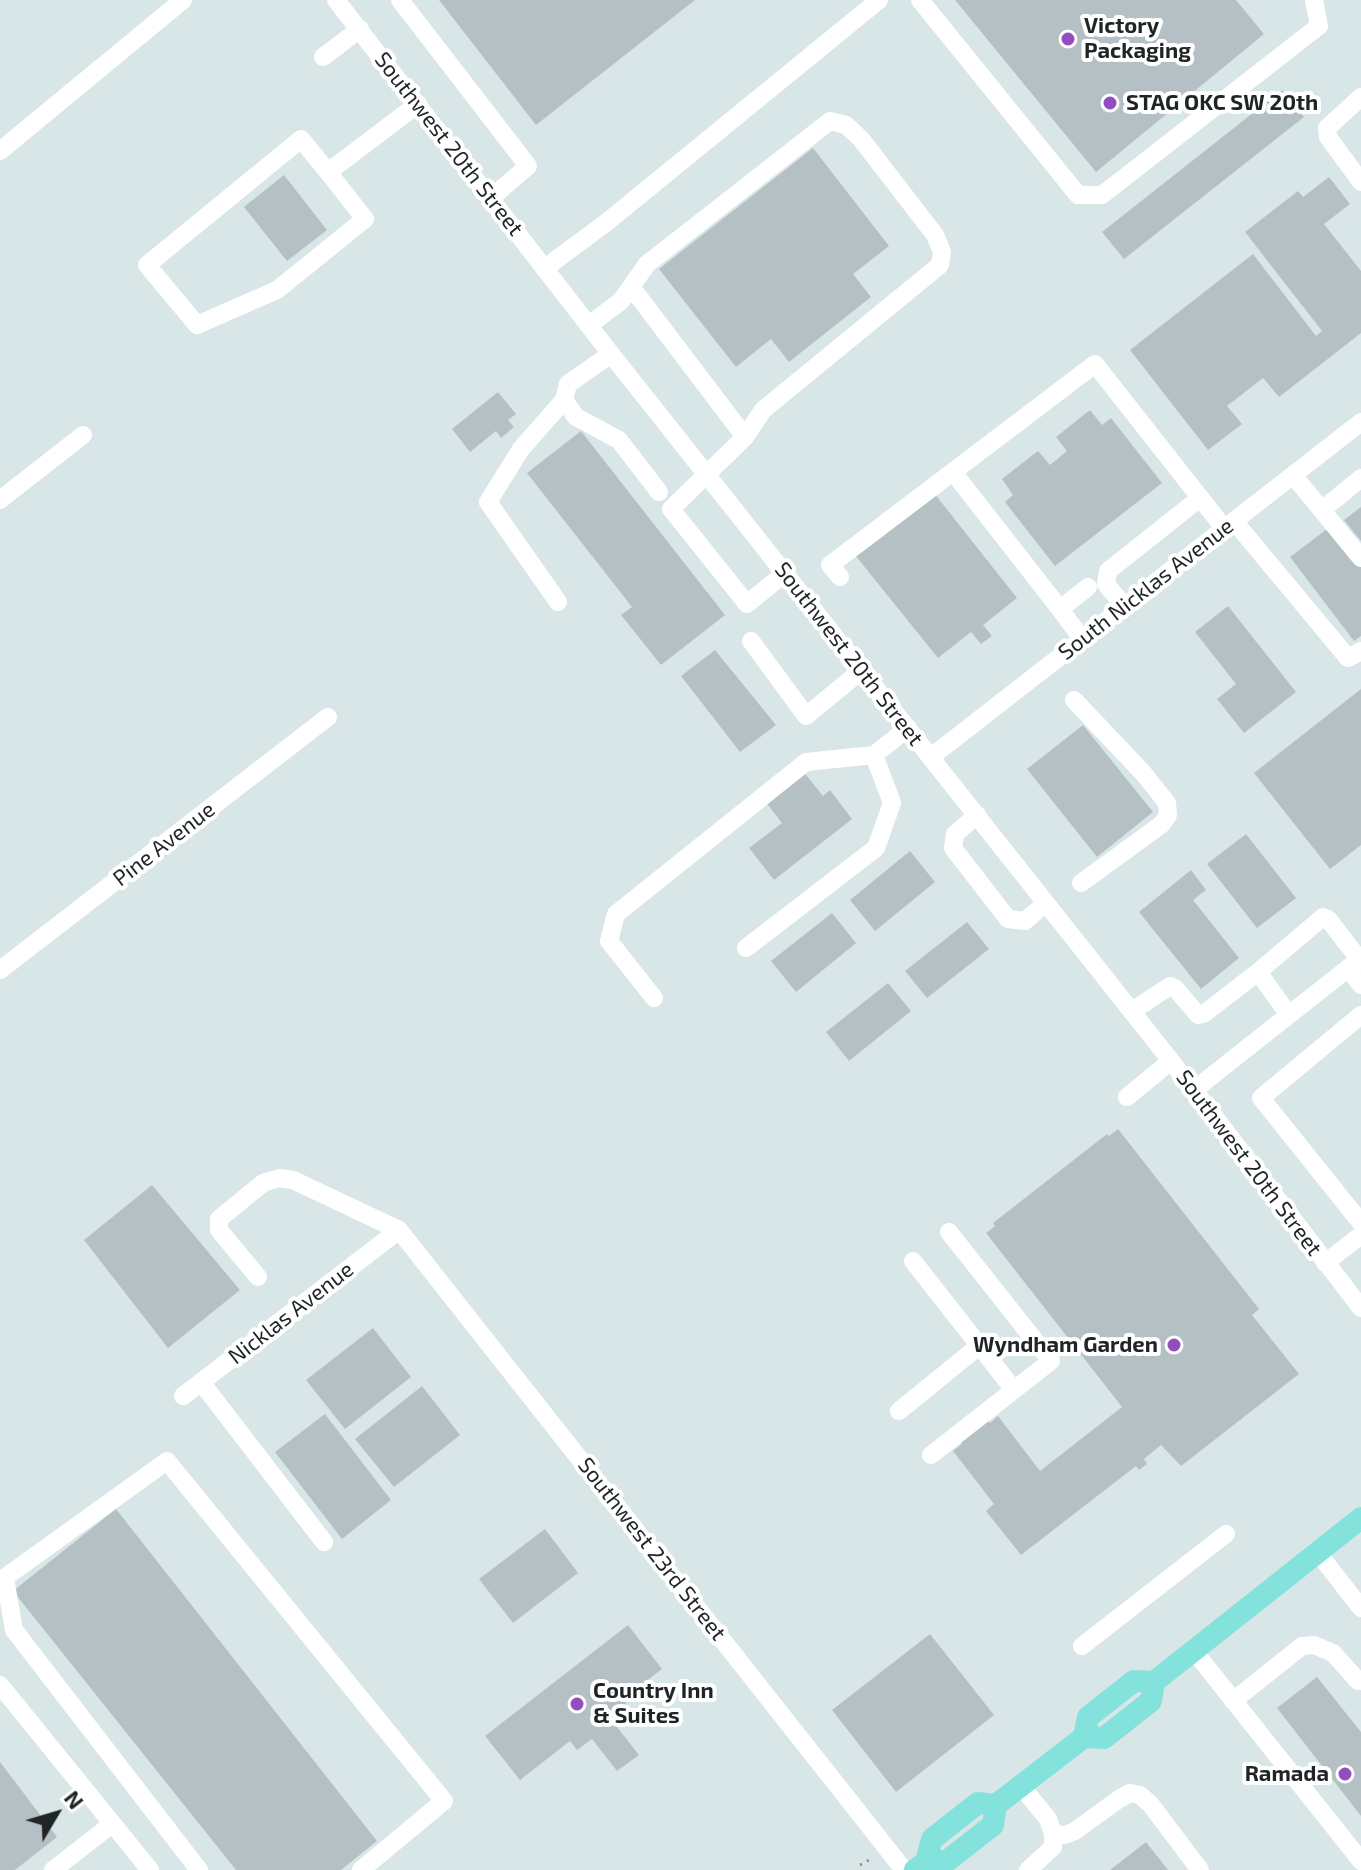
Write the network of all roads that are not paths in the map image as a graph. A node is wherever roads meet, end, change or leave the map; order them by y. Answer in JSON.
{"nodes":[{"id":1,"x":183,"y":0,"type":"edge"},
{"id":2,"x":336,"y":0,"type":"edge"},
{"id":3,"x":400,"y":0,"type":"edge"},
{"id":4,"x":879,"y":0,"type":"edge"},
{"id":5,"x":920,"y":0,"type":"edge"},
{"id":6,"x":1314,"y":0,"type":"edge"},
{"id":7,"x":360,"y":29,"type":"junction"},
{"id":8,"x":323,"y":57,"type":"dead end"},
{"id":9,"x":1361,"y":97,"type":"edge"},
{"id":10,"x":418,"y":104,"type":"junction"},
{"id":11,"x":0,"y":151,"type":"edge"},
{"id":12,"x":328,"y":172,"type":"junction"},
{"id":13,"x":1361,"y":182,"type":"edge"},
{"id":14,"x":491,"y":198,"type":"junction"},
{"id":15,"x":545,"y":268,"type":"junction"},
{"id":16,"x":632,"y":288,"type":"junction"},
{"id":17,"x":589,"y":325,"type":"junction"},
{"id":18,"x":611,"y":354,"type":"junction"},
{"id":19,"x":564,"y":400,"type":"junction"},
{"id":20,"x":1361,"y":422,"type":"edge"},
{"id":21,"x":83,"y":435,"type":"dead end"},
{"id":22,"x":745,"y":437,"type":"junction"},
{"id":23,"x":953,"y":472,"type":"junction"},
{"id":24,"x":708,"y":475,"type":"junction"},
{"id":25,"x":1293,"y":475,"type":"junction"},
{"id":26,"x":1361,"y":478,"type":"edge"},
{"id":27,"x":659,"y":492,"type":"dead end"},
{"id":28,"x":1200,"y":498,"type":"junction"},
{"id":29,"x":0,"y":500,"type":"edge"},
{"id":30,"x":1322,"y":510,"type":"junction"},
{"id":31,"x":1229,"y":524,"type":"junction"},
{"id":32,"x":1361,"y":558,"type":"edge"},
{"id":33,"x":785,"y":573,"type":"junction"},
{"id":34,"x":840,"y":577,"type":"dead end"},
{"id":35,"x":1088,"y":587,"type":"dead end"},
{"id":36,"x":558,"y":602,"type":"dead end"},
{"id":37,"x":1124,"y":606,"type":"junction"},
{"id":38,"x":1060,"y":609,"type":"junction"},
{"id":39,"x":1082,"y":639,"type":"junction"},
{"id":40,"x":751,"y":641,"type":"dead end"},
{"id":41,"x":1361,"y":651,"type":"edge"},
{"id":42,"x":862,"y":670,"type":"junction"},
{"id":43,"x":1074,"y":700,"type":"dead end"},
{"id":44,"x":328,"y":717,"type":"dead end"},
{"id":45,"x":908,"y":728,"type":"junction"},
{"id":46,"x":874,"y":755,"type":"junction"},
{"id":47,"x":931,"y":757,"type":"junction"},
{"id":48,"x":977,"y":815,"type":"junction"},
{"id":49,"x":1081,"y":883,"type":"dead end"},
{"id":50,"x":1046,"y":903,"type":"junction"},
{"id":51,"x":746,"y":948,"type":"dead end"},
{"id":52,"x":1356,"y":962,"type":"edge"},
{"id":53,"x":0,"y":970,"type":"edge"},
{"id":54,"x":1258,"y":972,"type":"junction"},
{"id":55,"x":1361,"y":985,"type":"edge"},
{"id":56,"x":654,"y":998,"type":"dead end"},
{"id":57,"x":1132,"y":1011,"type":"junction"},
{"id":58,"x":1289,"y":1015,"type":"junction"},
{"id":59,"x":1361,"y":1015,"type":"edge"},
{"id":60,"x":1171,"y":1061,"type":"junction"},
{"id":61,"x":1194,"y":1090,"type":"junction"},
{"id":62,"x":1127,"y":1097,"type":"dead end"},
{"id":63,"x":1361,"y":1223,"type":"edge"},
{"id":64,"x":399,"y":1230,"type":"junction"},
{"id":65,"x":949,"y":1232,"type":"dead end"},
{"id":66,"x":1361,"y":1235,"type":"edge"},
{"id":67,"x":913,"y":1261,"type":"dead end"},
{"id":68,"x":1325,"y":1263,"type":"junction"},
{"id":69,"x":258,"y":1277,"type":"dead end"},
{"id":70,"x":1361,"y":1308,"type":"edge"},
{"id":71,"x":979,"y":1346,"type":"junction"},
{"id":72,"x":201,"y":1382,"type":"junction"},
{"id":73,"x":1014,"y":1390,"type":"junction"},
{"id":74,"x":183,"y":1396,"type":"dead end"},
{"id":75,"x":899,"y":1411,"type":"dead end"},
{"id":76,"x":931,"y":1455,"type":"dead end"},
{"id":77,"x":1361,"y":1518,"type":"edge"},
{"id":78,"x":1226,"y":1534,"type":"dead end"},
{"id":79,"x":324,"y":1542,"type":"dead end"},
{"id":80,"x":1318,"y":1553,"type":"junction"},
{"id":81,"x":2,"y":1580,"type":"edge"},
{"id":82,"x":1361,"y":1608,"type":"edge"},
{"id":83,"x":1082,"y":1646,"type":"dead end"},
{"id":84,"x":1194,"y":1651,"type":"junction"},
{"id":85,"x":1361,"y":1682,"type":"edge"},
{"id":86,"x":0,"y":1685,"type":"edge"},
{"id":87,"x":1233,"y":1701,"type":"junction"},
{"id":88,"x":1021,"y":1786,"type":"junction"},
{"id":89,"x":112,"y":1824,"type":"junction"},
{"id":90,"x":1053,"y":1834,"type":"junction"},
{"id":91,"x":1361,"y":1861,"type":"edge"},
{"id":92,"x":920,"y":1866,"type":"edge"},
{"id":93,"x":53,"y":1870,"type":"edge"},
{"id":94,"x":150,"y":1870,"type":"edge"},
{"id":95,"x":199,"y":1870,"type":"edge"},
{"id":96,"x":361,"y":1870,"type":"edge"},
{"id":97,"x":904,"y":1870,"type":"edge"},
{"id":98,"x":1028,"y":1870,"type":"edge"},
{"id":99,"x":1200,"y":1870,"type":"edge"}],
"edges":[{"from":1,"to":11,"type":"street"},
{"from":2,"to":7,"type":"street","name":"Southwest 20th Street"},
{"from":3,"to":14,"type":"street"},
{"from":4,"to":15,"type":"street"},
{"from":5,"to":6,"type":"street"},
{"from":7,"to":8,"type":"street"},
{"from":7,"to":10,"type":"street","name":"Southwest 20th Street"},
{"from":9,"to":13,"type":"street"},
{"from":10,"to":12,"type":"street"},
{"from":10,"to":14,"type":"street","name":"Southwest 20th Street"},
{"from":12,"to":12,"type":"street"},
{"from":14,"to":15,"type":"street","name":"Southwest 20th Street"},
{"from":15,"to":17,"type":"street","name":"Southwest 20th Street"},
{"from":16,"to":17,"type":"street"},
{"from":16,"to":22,"type":"street"},
{"from":16,"to":22,"type":"street"},
{"from":17,"to":18,"type":"street","name":"Southwest 20th Street"},
{"from":18,"to":19,"type":"street"},
{"from":18,"to":24,"type":"street","name":"Southwest 20th Street"},
{"from":19,"to":27,"type":"street"},
{"from":19,"to":36,"type":"street"},
{"from":20,"to":25,"type":"street","name":"South Nicklas Avenue"},
{"from":21,"to":29,"type":"street"},
{"from":22,"to":24,"type":"street"},
{"from":23,"to":28,"type":"street"},
{"from":23,"to":34,"type":"street"},
{"from":23,"to":38,"type":"street"},
{"from":24,"to":33,"type":"street","name":"Southwest 20th Street"},
{"from":24,"to":33,"type":"street"},
{"from":25,"to":30,"type":"street"},
{"from":25,"to":31,"type":"street","name":"South Nicklas Avenue"},
{"from":26,"to":30,"type":"street"},
{"from":28,"to":31,"type":"street"},
{"from":28,"to":37,"type":"street"},
{"from":30,"to":32,"type":"street"},
{"from":31,"to":37,"type":"street","name":"South Nicklas Avenue"},
{"from":31,"to":41,"type":"street"},
{"from":33,"to":42,"type":"street","name":"Southwest 20th Street"},
{"from":35,"to":38,"type":"street"},
{"from":37,"to":39,"type":"street","name":"South Nicklas Avenue"},
{"from":38,"to":39,"type":"street"},
{"from":39,"to":47,"type":"street","name":"South Nicklas Avenue"},
{"from":40,"to":42,"type":"street"},
{"from":42,"to":45,"type":"street","name":"Southwest 20th Street"},
{"from":43,"to":49,"type":"street"},
{"from":44,"to":53,"type":"street","name":"Pine Avenue"},
{"from":45,"to":46,"type":"street"},
{"from":45,"to":47,"type":"street","name":"Southwest 20th Street"},
{"from":46,"to":51,"type":"street"},
{"from":46,"to":56,"type":"street"},
{"from":47,"to":48,"type":"street","name":"Southwest 20th Street"},
{"from":48,"to":50,"type":"street","name":"Southwest 20th Street"},
{"from":48,"to":50,"type":"street"},
{"from":50,"to":57,"type":"street","name":"Southwest 20th Street"},
{"from":52,"to":54,"type":"street"},
{"from":52,"to":55,"type":"street"},
{"from":52,"to":58,"type":"street"},
{"from":54,"to":57,"type":"street"},
{"from":54,"to":58,"type":"street"},
{"from":57,"to":60,"type":"street","name":"Southwest 20th Street"},
{"from":58,"to":61,"type":"street"},
{"from":59,"to":63,"type":"street"},
{"from":60,"to":61,"type":"street","name":"Southwest 20th Street"},
{"from":60,"to":62,"type":"street"},
{"from":61,"to":68,"type":"street","name":"Southwest 20th Street"},
{"from":64,"to":69,"type":"street"},
{"from":64,"to":72,"type":"street","name":"Nicklas Avenue"},
{"from":64,"to":97,"type":"street","name":"Southwest 23rd Street"},
{"from":65,"to":73,"type":"street"},
{"from":66,"to":68,"type":"street"},
{"from":67,"to":71,"type":"street"},
{"from":68,"to":70,"type":"street","name":"Southwest 20th Street"},
{"from":71,"to":73,"type":"street"},
{"from":71,"to":75,"type":"street"},
{"from":72,"to":74,"type":"street","name":"Nicklas Avenue"},
{"from":72,"to":79,"type":"street"},
{"from":73,"to":76,"type":"street"},
{"from":77,"to":80,"type":"main road"},
{"from":78,"to":83,"type":"street"},
{"from":80,"to":82,"type":"street"},
{"from":80,"to":84,"type":"main road"},
{"from":81,"to":95,"type":"street"},
{"from":81,"to":96,"type":"street"},
{"from":84,"to":87,"type":"street"},
{"from":84,"to":88,"type":"main road"},
{"from":85,"to":87,"type":"street"},
{"from":86,"to":89,"type":"street"},
{"from":87,"to":91,"type":"street"},
{"from":88,"to":90,"type":"street"},
{"from":88,"to":92,"type":"main road"},
{"from":89,"to":93,"type":"street"},
{"from":89,"to":94,"type":"street"},
{"from":90,"to":98,"type":"street"},
{"from":90,"to":99,"type":"street"}]}
